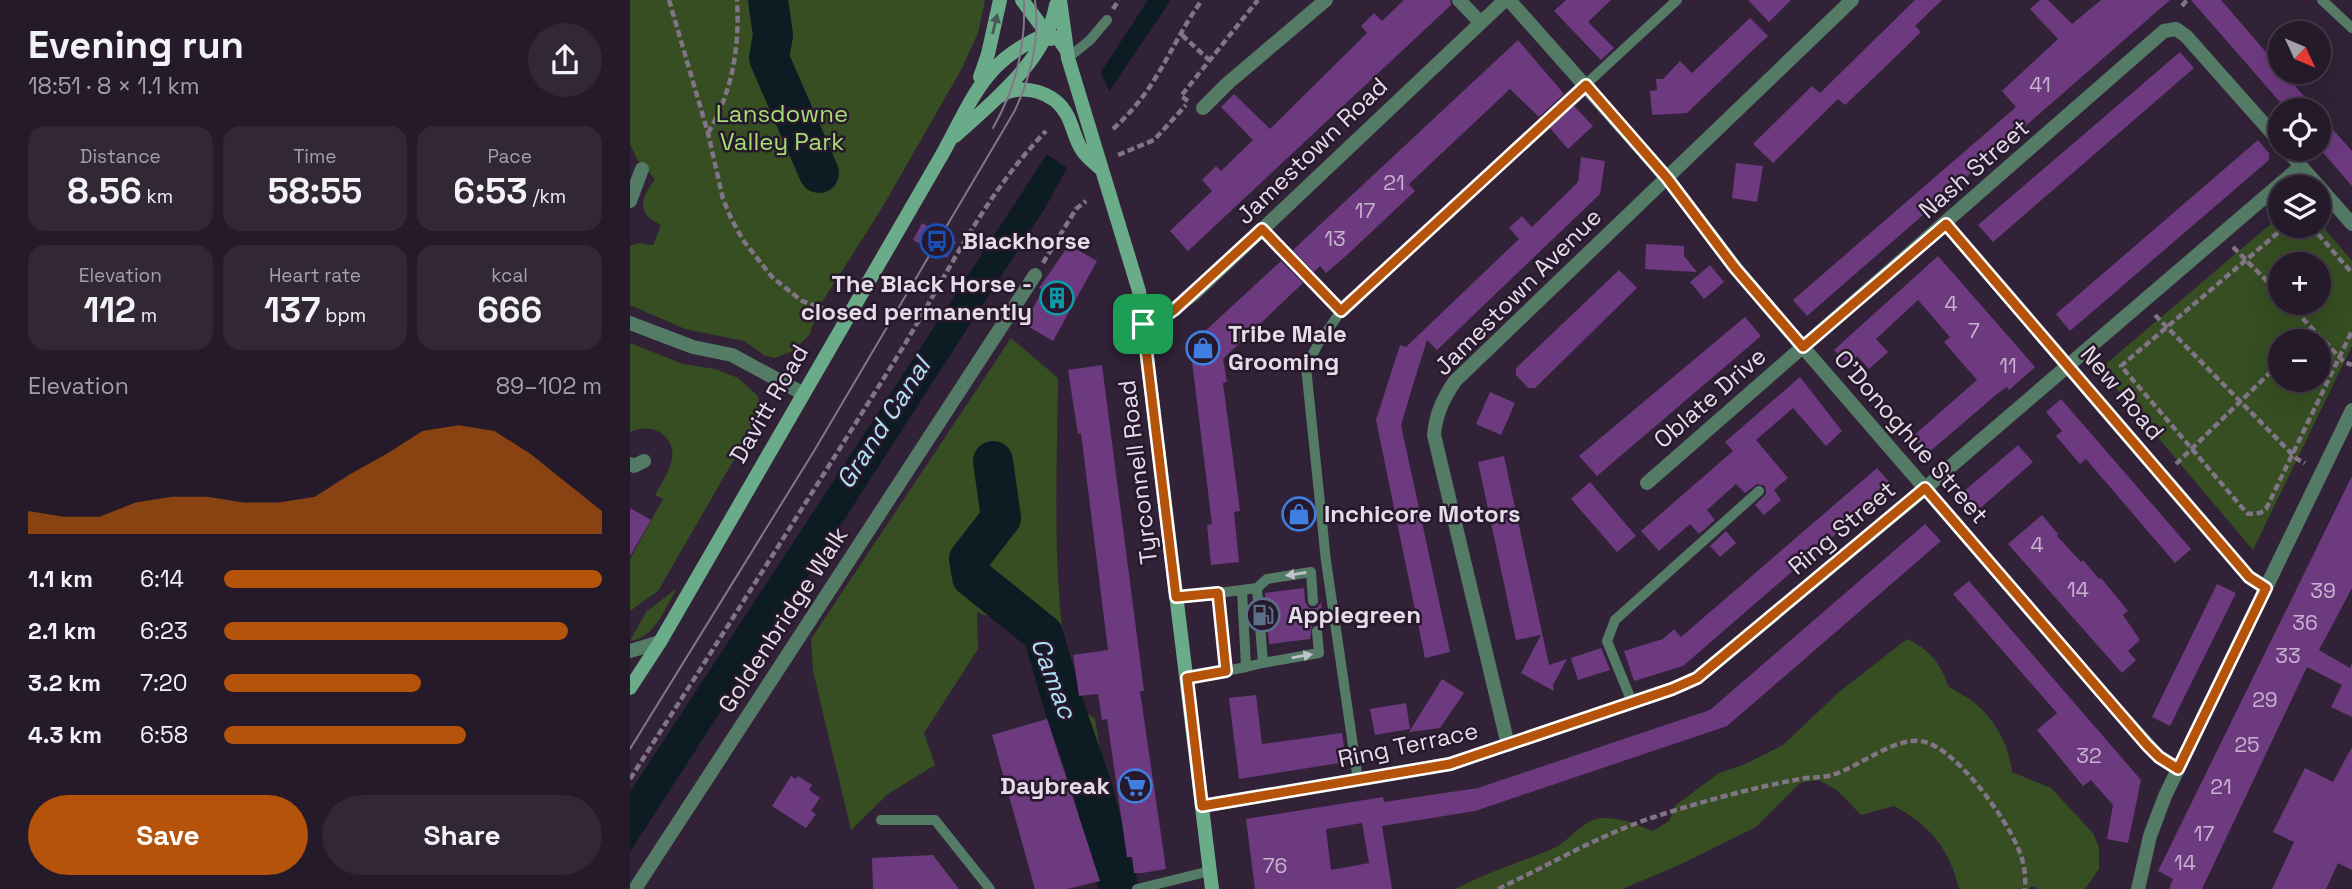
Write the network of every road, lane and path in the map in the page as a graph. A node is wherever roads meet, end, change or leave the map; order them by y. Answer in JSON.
{"nodes":[{"id":1,"x":669,"y":0,"type":"edge"},
{"id":2,"x":737,"y":0,"type":"edge"},
{"id":3,"x":1000,"y":0,"type":"edge"},
{"id":4,"x":1022,"y":0,"type":"edge"},
{"id":5,"x":1058,"y":0,"type":"edge"},
{"id":6,"x":1202,"y":0,"type":"edge"},
{"id":7,"x":1258,"y":0,"type":"edge"},
{"id":8,"x":1326,"y":0,"type":"edge"},
{"id":9,"x":1459,"y":0,"type":"edge"},
{"id":10,"x":1507,"y":0,"type":"edge"},
{"id":11,"x":1677,"y":0,"type":"edge"},
{"id":12,"x":1852,"y":0,"type":"edge"},
{"id":13,"x":2187,"y":0,"type":"edge"},
{"id":14,"x":2322,"y":0,"type":"edge"},
{"id":15,"x":2182,"y":6,"type":"dead end"},
{"id":16,"x":1107,"y":20,"type":"dead end"},
{"id":17,"x":1480,"y":22,"type":"junction"},
{"id":18,"x":2352,"y":28,"type":"edge"},
{"id":19,"x":1047,"y":34,"type":"junction"},
{"id":20,"x":1182,"y":35,"type":"junction"},
{"id":21,"x":1068,"y":54,"type":"junction"},
{"id":22,"x":1209,"y":60,"type":"junction"},
{"id":23,"x":1586,"y":85,"type":"junction"},
{"id":24,"x":973,"y":94,"type":"junction"},
{"id":25,"x":995,"y":100,"type":"junction"},
{"id":26,"x":1203,"y":108,"type":"dead end"},
{"id":27,"x":2268,"y":128,"type":"edge"},
{"id":28,"x":1114,"y":129,"type":"dead end"},
{"id":29,"x":1046,"y":131,"type":"dead end"},
{"id":30,"x":708,"y":133,"type":"junction"},
{"id":31,"x":948,"y":143,"type":"junction"},
{"id":32,"x":1118,"y":155,"type":"dead end"},
{"id":33,"x":2297,"y":161,"type":"edge"},
{"id":34,"x":2301,"y":166,"type":"junction"},
{"id":35,"x":642,"y":169,"type":"dead end"},
{"id":36,"x":1104,"y":170,"type":"junction"},
{"id":37,"x":1667,"y":178,"type":"junction"},
{"id":38,"x":630,"y":201,"type":"edge"},
{"id":39,"x":1086,"y":201,"type":"dead end"},
{"id":40,"x":1946,"y":224,"type":"junction"},
{"id":41,"x":2352,"y":224,"type":"edge"},
{"id":42,"x":1262,"y":229,"type":"junction"},
{"id":43,"x":2273,"y":238,"type":"edge"},
{"id":44,"x":2321,"y":238,"type":"edge"},
{"id":45,"x":2233,"y":247,"type":"dead end"},
{"id":46,"x":2248,"y":260,"type":"junction"},
{"id":47,"x":2352,"y":273,"type":"edge"},
{"id":48,"x":1035,"y":275,"type":"joint"},
{"id":49,"x":2268,"y":281,"type":"edge"},
{"id":50,"x":826,"y":310,"type":"dead end"},
{"id":51,"x":1341,"y":311,"type":"junction"},
{"id":52,"x":2155,"y":315,"type":"dead end"},
{"id":53,"x":2300,"y":315,"type":"edge"},
{"id":54,"x":630,"y":323,"type":"edge"},
{"id":55,"x":1143,"y":324,"type":"junction"},
{"id":56,"x":2166,"y":327,"type":"junction"},
{"id":57,"x":2313,"y":329,"type":"edge"},
{"id":58,"x":2352,"y":331,"type":"edge"},
{"id":59,"x":1803,"y":347,"type":"junction"},
{"id":60,"x":2331,"y":347,"type":"edge"},
{"id":61,"x":2340,"y":356,"type":"junction"},
{"id":62,"x":2069,"y":365,"type":"junction"},
{"id":63,"x":2352,"y":365,"type":"edge"},
{"id":64,"x":2268,"y":375,"type":"edge"},
{"id":65,"x":803,"y":393,"type":"junction"},
{"id":66,"x":2241,"y":403,"type":"junction"},
{"id":67,"x":2352,"y":410,"type":"edge"},
{"id":68,"x":2193,"y":450,"type":"junction"},
{"id":69,"x":2293,"y":454,"type":"junction"},
{"id":70,"x":2305,"y":463,"type":"dead end"},
{"id":71,"x":2176,"y":464,"type":"dead end"},
{"id":72,"x":1647,"y":483,"type":"dead end"},
{"id":73,"x":1925,"y":488,"type":"junction"},
{"id":74,"x":1759,"y":491,"type":"dead end"},
{"id":75,"x":1257,"y":588,"type":"junction"},
{"id":76,"x":2266,"y":588,"type":"junction"},
{"id":77,"x":1242,"y":590,"type":"junction"},
{"id":78,"x":1218,"y":593,"type":"junction"},
{"id":79,"x":1176,"y":597,"type":"junction"},
{"id":80,"x":1314,"y":601,"type":"dead end"},
{"id":81,"x":1317,"y":631,"type":"dead end"},
{"id":82,"x":660,"y":642,"type":"junction"},
{"id":83,"x":630,"y":651,"type":"edge"},
{"id":84,"x":1264,"y":663,"type":"junction"},
{"id":85,"x":1246,"y":667,"type":"junction"},
{"id":86,"x":1226,"y":671,"type":"junction"},
{"id":87,"x":1187,"y":678,"type":"junction"},
{"id":88,"x":1697,"y":678,"type":"joint"},
{"id":89,"x":630,"y":688,"type":"edge"},
{"id":90,"x":1632,"y":702,"type":"junction"},
{"id":91,"x":1508,"y":745,"type":"junction"},
{"id":92,"x":2178,"y":769,"type":"junction"},
{"id":93,"x":630,"y":779,"type":"edge"},
{"id":94,"x":1358,"y":780,"type":"junction"},
{"id":95,"x":1202,"y":806,"type":"junction"},
{"id":96,"x":881,"y":820,"type":"dead end"},
{"id":97,"x":1210,"y":872,"type":"junction"},
{"id":98,"x":2138,"y":888,"type":"edge"},
{"id":99,"x":635,"y":889,"type":"edge"},
{"id":100,"x":990,"y":889,"type":"edge"},
{"id":101,"x":1137,"y":889,"type":"edge"},
{"id":102,"x":1212,"y":889,"type":"edge"},
{"id":103,"x":1498,"y":889,"type":"edge"},
{"id":104,"x":2025,"y":889,"type":"edge"}],
"edges":[{"from":1,"to":30,"type":"path"},
{"from":2,"to":30,"type":"path"},
{"from":24,"to":3,"type":"main road","one_way":true},
{"from":4,"to":19,"type":"main road","name":"Tyrconnell Road"},
{"from":5,"to":19,"type":"main road"},
{"from":5,"to":21,"type":"main road","name":"Tyrconnell Road"},
{"from":6,"to":20,"type":"path"},
{"from":7,"to":22,"type":"path"},
{"from":8,"to":26,"type":"street"},
{"from":9,"to":17,"type":"street"},
{"from":10,"to":17,"type":"street","name":"Jamestown Road"},
{"from":10,"to":23,"type":"street","name":"O'Donoghue Street"},
{"from":11,"to":23,"type":"lane"},
{"from":12,"to":37,"type":"street","name":"Jamestown Avenue"},
{"from":13,"to":15,"type":"path"},
{"from":14,"to":18,"type":"lane"},
{"from":16,"to":21,"type":"lane"},
{"from":17,"to":42,"type":"street","name":"Jamestown Road"},
{"from":19,"to":21,"type":"main road","name":"Tyrconnell Road"},
{"from":19,"to":24,"type":"main road","name":"Davitt Road"},
{"from":19,"to":25,"type":"main road","name":"Davitt Road"},
{"from":20,"to":22,"type":"path"},
{"from":20,"to":28,"type":"path"},
{"from":21,"to":36,"type":"main road","name":"Tyrconnell Road"},
{"from":22,"to":32,"type":"path"},
{"from":23,"to":37,"type":"street","name":"O'Donoghue Street"},
{"from":23,"to":51,"type":"lane"},
{"from":24,"to":31,"type":"main road","name":"Davitt Road"},
{"from":25,"to":31,"type":"main road","name":"Davitt Road"},
{"from":25,"to":36,"type":"main road","name":"Davitt Road"},
{"from":27,"to":40,"type":"street","name":"Nash Street"},
{"from":29,"to":93,"type":"path"},
{"from":30,"to":50,"type":"path"},
{"from":31,"to":65,"type":"main road","name":"Davitt Road"},
{"from":33,"to":34,"type":"street"},
{"from":34,"to":41,"type":"street"},
{"from":34,"to":62,"type":"street","name":"Ring Street"},
{"from":35,"to":38,"type":"street"},
{"from":36,"to":55,"type":"main road","name":"Tyrconnell Road"},
{"from":37,"to":59,"type":"street","name":"O'Donoghue Street"},
{"from":37,"to":91,"type":"street","name":"Jamestown Avenue"},
{"from":39,"to":48,"type":"path"},
{"from":40,"to":59,"type":"street","name":"Nash Street"},
{"from":40,"to":62,"type":"street","name":"New Road"},
{"from":42,"to":51,"type":"lane"},
{"from":42,"to":55,"type":"street","name":"Jamestown Road"},
{"from":43,"to":46,"type":"path"},
{"from":44,"to":47,"type":"path"},
{"from":45,"to":46,"type":"path"},
{"from":46,"to":49,"type":"path"},
{"from":46,"to":56,"type":"path"},
{"from":48,"to":99,"type":"street","name":"Goldenbridge Walk"},
{"from":51,"to":94,"type":"lane"},
{"from":52,"to":56,"type":"path"},
{"from":53,"to":57,"type":"path"},
{"from":54,"to":65,"type":"street"},
{"from":55,"to":79,"type":"main road","name":"Tyrconnell Road"},
{"from":56,"to":66,"type":"path"},
{"from":56,"to":68,"type":"path"},
{"from":58,"to":61,"type":"path"},
{"from":59,"to":72,"type":"street","name":"Oblate Drive"},
{"from":59,"to":73,"type":"street","name":"O'Donoghue Street"},
{"from":60,"to":61,"type":"path"},
{"from":61,"to":63,"type":"path"},
{"from":61,"to":69,"type":"path"},
{"from":62,"to":73,"type":"street","name":"Ring Street"},
{"from":62,"to":76,"type":"street","name":"New Road"},
{"from":64,"to":66,"type":"path"},
{"from":65,"to":82,"type":"main road","name":"Davitt Road"},
{"from":66,"to":68,"type":"path"},
{"from":66,"to":69,"type":"path"},
{"from":67,"to":76,"type":"street"},
{"from":68,"to":69,"type":"path"},
{"from":68,"to":71,"type":"path"},
{"from":69,"to":70,"type":"path"},
{"from":73,"to":88,"type":"street","name":"Ring Street"},
{"from":73,"to":92,"type":"street","name":"O'Donoghue Street"},
{"from":74,"to":90,"type":"lane"},
{"from":75,"to":77,"type":"lane"},
{"from":80,"to":75,"type":"lane","one_way":true},
{"from":75,"to":84,"type":"lane"},
{"from":76,"to":92,"type":"street"},
{"from":77,"to":78,"type":"lane"},
{"from":77,"to":85,"type":"lane"},
{"from":78,"to":79,"type":"lane"},
{"from":78,"to":86,"type":"lane"},
{"from":79,"to":87,"type":"main road","name":"Tyrconnell Road"},
{"from":84,"to":81,"type":"lane","one_way":true},
{"from":82,"to":83,"type":"street"},
{"from":82,"to":89,"type":"main road","name":"Davitt Road"},
{"from":84,"to":85,"type":"lane"},
{"from":85,"to":86,"type":"lane"},
{"from":86,"to":87,"type":"lane"},
{"from":87,"to":95,"type":"main road","name":"Tyrconnell Road"},
{"from":88,"to":90,"type":"street","name":"Ring Terrace"},
{"from":90,"to":91,"type":"street","name":"Ring Terrace"},
{"from":91,"to":94,"type":"street","name":"Ring Terrace"},
{"from":92,"to":98,"type":"street"},
{"from":94,"to":95,"type":"street","name":"Ring Terrace"},
{"from":95,"to":97,"type":"main road","name":"Tyrconnell Road"},
{"from":96,"to":100,"type":"lane"},
{"from":97,"to":101,"type":"lane"},
{"from":97,"to":102,"type":"main road","name":"Tyrconnell Road"},
{"from":103,"to":104,"type":"path"}]}
